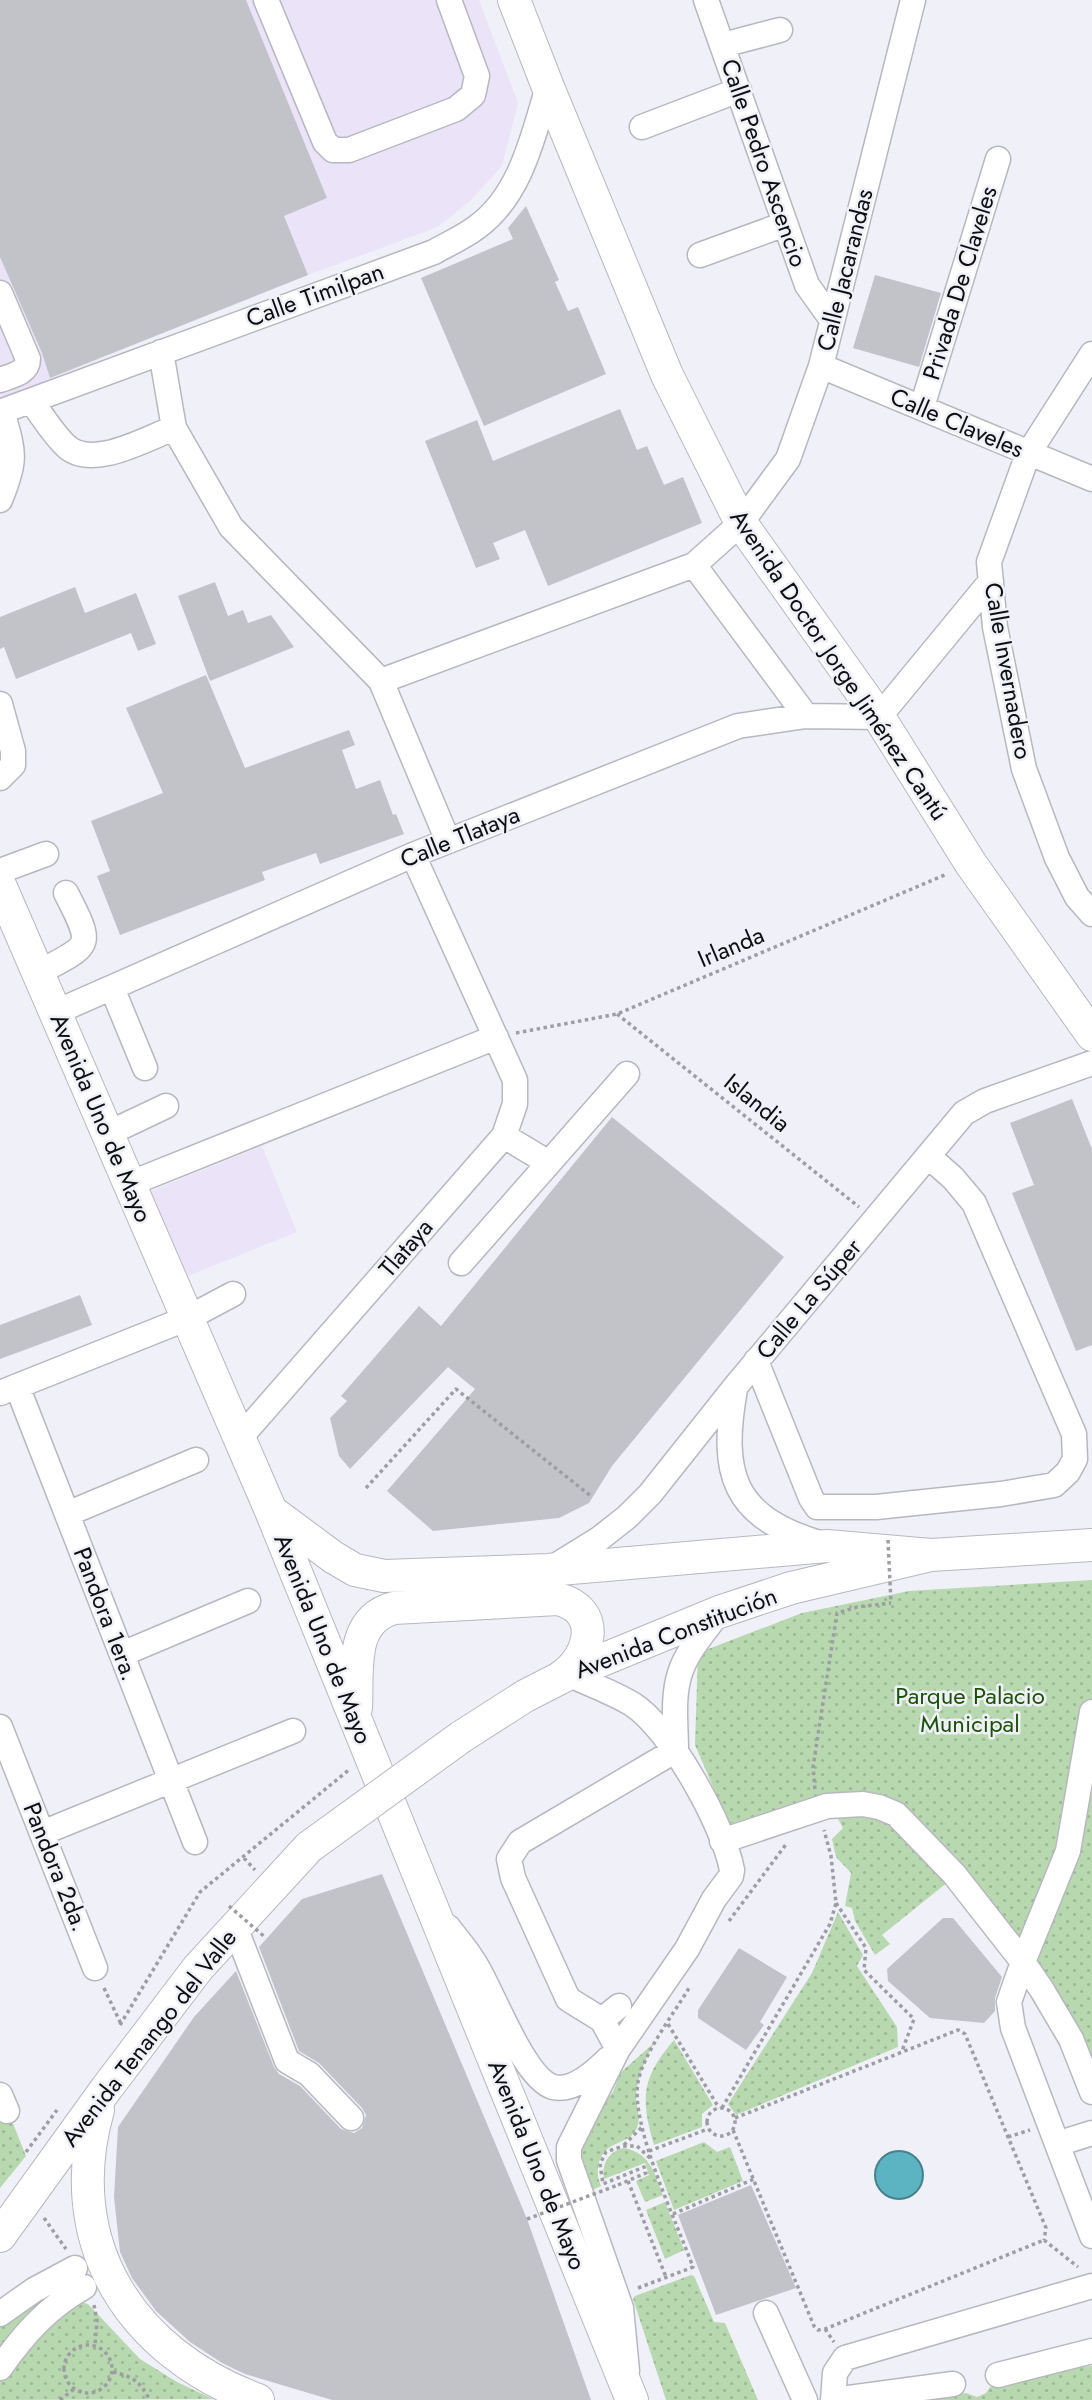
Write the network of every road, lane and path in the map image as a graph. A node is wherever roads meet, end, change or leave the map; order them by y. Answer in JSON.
{"nodes":[{"id":1,"x":266,"y":0,"type":"edge"},
{"id":2,"x":449,"y":0,"type":"edge"},
{"id":3,"x":514,"y":0,"type":"edge"},
{"id":4,"x":706,"y":0,"type":"edge"},
{"id":5,"x":913,"y":0,"type":"edge"},
{"id":6,"x":780,"y":30,"type":"dead end"},
{"id":7,"x":723,"y":45,"type":"junction"},
{"id":8,"x":548,"y":87,"type":"junction"},
{"id":9,"x":738,"y":90,"type":"junction"},
{"id":10,"x":642,"y":127,"type":"dead end"},
{"id":11,"x":998,"y":159,"type":"dead end"},
{"id":12,"x":785,"y":224,"type":"junction"},
{"id":13,"x":701,"y":255,"type":"dead end"},
{"id":14,"x":0,"y":293,"type":"edge"},
{"id":15,"x":832,"y":320,"type":"junction"},
{"id":16,"x":161,"y":352,"type":"junction"},
{"id":17,"x":1092,"y":354,"type":"edge"},
{"id":18,"x":821,"y":366,"type":"junction"},
{"id":19,"x":0,"y":380,"type":"edge"},
{"id":20,"x":31,"y":401,"type":"junction"},
{"id":21,"x":922,"y":407,"type":"junction"},
{"id":22,"x":1,"y":412,"type":"edge"},
{"id":23,"x":174,"y":428,"type":"junction"},
{"id":24,"x":1028,"y":454,"type":"junction"},
{"id":25,"x":1092,"y":479,"type":"edge"},
{"id":26,"x":0,"y":500,"type":"edge"},
{"id":27,"x":741,"y":523,"type":"junction"},
{"id":28,"x":694,"y":565,"type":"junction"},
{"id":29,"x":991,"y":581,"type":"junction"},
{"id":30,"x":381,"y":681,"type":"junction"},
{"id":31,"x":0,"y":704,"type":"edge"},
{"id":32,"x":806,"y":716,"type":"junction"},
{"id":33,"x":879,"y":717,"type":"junction"},
{"id":34,"x":0,"y":778,"type":"edge"},
{"id":35,"x":448,"y":841,"type":"junction"},
{"id":36,"x":46,"y":854,"type":"dead end"},
{"id":37,"x":413,"y":855,"type":"junction"},
{"id":38,"x":971,"y":863,"type":"junction"},
{"id":39,"x":0,"y":871,"type":"edge"},
{"id":40,"x":0,"y":885,"type":"edge"},
{"id":41,"x":66,"y":893,"type":"dead end"},
{"id":42,"x":1092,"y":914,"type":"edge"},
{"id":43,"x":38,"y":973,"type":"junction"},
{"id":44,"x":112,"y":988,"type":"junction"},
{"id":45,"x":56,"y":1012,"type":"junction"},
{"id":46,"x":617,"y":1014,"type":"junction"},
{"id":47,"x":1092,"y":1035,"type":"edge"},
{"id":48,"x":496,"y":1037,"type":"junction"},
{"id":49,"x":1092,"y":1063,"type":"edge"},
{"id":50,"x":145,"y":1068,"type":"dead end"},
{"id":51,"x":627,"y":1074,"type":"dead end"},
{"id":52,"x":166,"y":1106,"type":"dead end"},
{"id":53,"x":109,"y":1133,"type":"junction"},
{"id":54,"x":504,"y":1136,"type":"junction"},
{"id":55,"x":928,"y":1156,"type":"junction"},
{"id":56,"x":549,"y":1163,"type":"junction"},
{"id":57,"x":130,"y":1184,"type":"junction"},
{"id":58,"x":875,"y":1220,"type":"junction"},
{"id":59,"x":461,"y":1263,"type":"dead end"},
{"id":60,"x":233,"y":1294,"type":"dead end"},
{"id":61,"x":188,"y":1318,"type":"junction"},
{"id":62,"x":756,"y":1361,"type":"junction"},
{"id":63,"x":735,"y":1387,"type":"junction"},
{"id":64,"x":9,"y":1390,"type":"edge"},
{"id":65,"x":239,"y":1439,"type":"junction"},
{"id":66,"x":196,"y":1460,"type":"dead end"},
{"id":67,"x":366,"y":1488,"type":"dead end"},
{"id":68,"x":592,"y":1497,"type":"dead end"},
{"id":69,"x":271,"y":1511,"type":"junction"},
{"id":70,"x":67,"y":1514,"type":"junction"},
{"id":71,"x":1092,"y":1531,"type":"edge"},
{"id":72,"x":888,"y":1540,"type":"dead end"},
{"id":73,"x":1092,"y":1545,"type":"edge"},
{"id":74,"x":827,"y":1546,"type":"junction"},
{"id":75,"x":1058,"y":1546,"type":"junction"},
{"id":76,"x":931,"y":1555,"type":"junction"},
{"id":77,"x":548,"y":1570,"type":"junction"},
{"id":78,"x":248,"y":1601,"type":"dead end"},
{"id":79,"x":719,"y":1612,"type":"junction"},
{"id":80,"x":122,"y":1654,"type":"junction"},
{"id":81,"x":562,"y":1677,"type":"junction"},
{"id":82,"x":1092,"y":1712,"type":"edge"},
{"id":83,"x":355,"y":1717,"type":"junction"},
{"id":84,"x":0,"y":1727,"type":"edge"},
{"id":85,"x":293,"y":1731,"type":"dead end"},
{"id":86,"x":676,"y":1750,"type":"junction"},
{"id":87,"x":171,"y":1780,"type":"junction"},
{"id":88,"x":814,"y":1811,"type":"junction"},
{"id":89,"x":43,"y":1833,"type":"junction"},
{"id":90,"x":195,"y":1842,"type":"dead end"},
{"id":91,"x":722,"y":1842,"type":"junction"},
{"id":92,"x":309,"y":1847,"type":"joint"},
{"id":93,"x":244,"y":1857,"type":"dead end"},
{"id":94,"x":258,"y":1873,"type":"dead end"},
{"id":95,"x":429,"y":1901,"type":"junction"},
{"id":96,"x":836,"y":1903,"type":"junction"},
{"id":97,"x":232,"y":1917,"type":"junction"},
{"id":98,"x":723,"y":1932,"type":"dead end"},
{"id":99,"x":266,"y":1938,"type":"dead end"},
{"id":100,"x":1023,"y":1962,"type":"junction"},
{"id":101,"x":95,"y":1968,"type":"joint"},
{"id":102,"x":695,"y":1978,"type":"dead end"},
{"id":103,"x":121,"y":2024,"type":"dead end"},
{"id":104,"x":668,"y":2024,"type":"junction"},
{"id":105,"x":618,"y":2049,"type":"junction"},
{"id":106,"x":902,"y":2050,"type":"junction"},
{"id":107,"x":106,"y":2088,"type":"junction"},
{"id":108,"x":1092,"y":2092,"type":"edge"},
{"id":109,"x":720,"y":2108,"type":"junction"},
{"id":110,"x":351,"y":2119,"type":"dead end"},
{"id":111,"x":735,"y":2119,"type":"junction"},
{"id":112,"x":642,"y":2127,"type":"junction"},
{"id":113,"x":708,"y":2129,"type":"junction"},
{"id":114,"x":733,"y":2130,"type":"junction"},
{"id":115,"x":1092,"y":2133,"type":"edge"},
{"id":116,"x":1057,"y":2144,"type":"junction"},
{"id":117,"x":623,"y":2146,"type":"junction"},
{"id":118,"x":649,"y":2151,"type":"junction"},
{"id":119,"x":652,"y":2160,"type":"junction"},
{"id":120,"x":754,"y":2179,"type":"junction"},
{"id":121,"x":628,"y":2181,"type":"junction"},
{"id":122,"x":673,"y":2214,"type":"junction"},
{"id":123,"x":527,"y":2219,"type":"dead end"},
{"id":124,"x":0,"y":2236,"type":"edge"},
{"id":125,"x":1092,"y":2236,"type":"edge"},
{"id":126,"x":1044,"y":2240,"type":"junction"},
{"id":127,"x":666,"y":2277,"type":"junction"},
{"id":128,"x":1087,"y":2278,"type":"edge"},
{"id":129,"x":618,"y":2296,"type":"junction"},
{"id":130,"x":766,"y":2313,"type":"dead end"},
{"id":131,"x":0,"y":2314,"type":"edge"},
{"id":132,"x":1092,"y":2351,"type":"edge"},
{"id":133,"x":0,"y":2368,"type":"edge"},
{"id":134,"x":113,"y":2372,"type":"junction"},
{"id":135,"x":998,"y":2375,"type":"dead end"},
{"id":136,"x":953,"y":2384,"type":"dead end"},
{"id":137,"x":75,"y":2389,"type":"junction"},
{"id":138,"x":630,"y":2395,"type":"edge"},
{"id":139,"x":60,"y":2400,"type":"edge"},
{"id":140,"x":150,"y":2400,"type":"edge"},
{"id":141,"x":258,"y":2400,"type":"edge"},
{"id":142,"x":806,"y":2400,"type":"edge"},
{"id":143,"x":834,"y":2400,"type":"edge"}],
"edges":[{"from":1,"to":2,"type":"street"},
{"from":3,"to":8,"type":"main road","name":"Avenida Doctor Jorge Jiménez Cantú"},
{"from":4,"to":7,"type":"street","name":"Calle Pedro Ascencio"},
{"from":5,"to":15,"type":"street","name":"Calle Jacarandas"},
{"from":6,"to":7,"type":"street"},
{"from":7,"to":9,"type":"street","name":"Calle Pedro Ascencio"},
{"from":8,"to":16,"type":"street","name":"Calle Timilpan"},
{"from":8,"to":27,"type":"main road","name":"Avenida Doctor Jorge Jiménez Cantú"},
{"from":9,"to":10,"type":"street"},
{"from":9,"to":12,"type":"street","name":"Calle Pedro Ascencio"},
{"from":11,"to":21,"type":"street","name":"Privada De Claveles"},
{"from":12,"to":13,"type":"street"},
{"from":12,"to":15,"type":"street","name":"Calle Pedro Ascencio"},
{"from":14,"to":19,"type":"street"},
{"from":15,"to":18,"type":"street","name":"Calle Jacarandas"},
{"from":16,"to":20,"type":"street","name":"Calle Timilpan"},
{"from":16,"to":23,"type":"street"},
{"from":17,"to":24,"type":"street","name":"Calle Invernadero"},
{"from":18,"to":21,"type":"street","name":"Calle Claveles"},
{"from":18,"to":27,"type":"street","name":"Calle Jacarandas"},
{"from":20,"to":22,"type":"street","name":"Calle Timilpan"},
{"from":20,"to":23,"type":"street"},
{"from":21,"to":24,"type":"street","name":"Calle Claveles"},
{"from":22,"to":26,"type":"street"},
{"from":23,"to":30,"type":"street"},
{"from":24,"to":25,"type":"street","name":"Calle Claveles"},
{"from":24,"to":29,"type":"street","name":"Calle Invernadero"},
{"from":27,"to":28,"type":"street","name":"Calle Jacarandas"},
{"from":27,"to":33,"type":"main road","name":"Avenida Doctor Jorge Jiménez Cantú"},
{"from":28,"to":30,"type":"street"},
{"from":28,"to":32,"type":"street"},
{"from":29,"to":33,"type":"street"},
{"from":29,"to":42,"type":"street","name":"Calle Invernadero"},
{"from":30,"to":35,"type":"street"},
{"from":31,"to":34,"type":"street"},
{"from":32,"to":33,"type":"street","name":"Calle Tlataya"},
{"from":32,"to":35,"type":"street","name":"Calle Tlataya"},
{"from":33,"to":38,"type":"main road","name":"Avenida Doctor Jorge Jiménez Cantú"},
{"from":35,"to":37,"type":"street","name":"Calle Tlataya"},
{"from":36,"to":39,"type":"street"},
{"from":37,"to":44,"type":"street","name":"Calle Tlataya"},
{"from":37,"to":48,"type":"street","name":"Tlataya"},
{"from":38,"to":46,"type":"path","name":"Irlanda"},
{"from":38,"to":47,"type":"main road","name":"Avenida Doctor Jorge Jiménez Cantú"},
{"from":40,"to":43,"type":"main road","name":"Avenida Uno de Mayo"},
{"from":41,"to":43,"type":"street"},
{"from":43,"to":45,"type":"main road","name":"Avenida Uno de Mayo"},
{"from":44,"to":45,"type":"street","name":"Calle Tlataya"},
{"from":44,"to":50,"type":"street"},
{"from":45,"to":53,"type":"main road","name":"Avenida Uno de Mayo"},
{"from":46,"to":48,"type":"path","name":"Irlanda"},
{"from":46,"to":58,"type":"path","name":"Islandia"},
{"from":48,"to":54,"type":"street","name":"Tlataya"},
{"from":48,"to":57,"type":"street"},
{"from":49,"to":55,"type":"street","name":"Calle La Súper"},
{"from":51,"to":56,"type":"street"},
{"from":52,"to":53,"type":"street"},
{"from":53,"to":57,"type":"main road","name":"Avenida Uno de Mayo"},
{"from":54,"to":56,"type":"street"},
{"from":54,"to":65,"type":"street","name":"Tlataya"},
{"from":55,"to":58,"type":"street","name":"Calle La Súper"},
{"from":55,"to":62,"type":"street"},
{"from":56,"to":59,"type":"street"},
{"from":57,"to":61,"type":"main road","name":"Avenida Uno de Mayo"},
{"from":58,"to":62,"type":"street","name":"Calle La Súper"},
{"from":60,"to":61,"type":"street"},
{"from":61,"to":64,"type":"street"},
{"from":61,"to":65,"type":"main road","name":"Avenida Uno de Mayo"},
{"from":62,"to":63,"type":"street","name":"Calle La Súper"},
{"from":63,"to":74,"type":"street"},
{"from":63,"to":77,"type":"street","name":"Calle La Súper"},
{"from":64,"to":70,"type":"street","name":"Pandora 1era."},
{"from":65,"to":69,"type":"main road","name":"Avenida Uno de Mayo"},
{"from":66,"to":70,"type":"street"},
{"from":67,"to":68,"type":"path"},
{"from":69,"to":77,"type":"main road"},
{"from":69,"to":83,"type":"main road","name":"Avenida Uno de Mayo"},
{"from":70,"to":80,"type":"street","name":"Pandora 1era."},
{"from":71,"to":75,"type":"main road"},
{"from":72,"to":88,"type":"path","bridge":true},
{"from":73,"to":75,"type":"main road","name":"Avenida Constitución"},
{"from":74,"to":76,"type":"main road"},
{"from":74,"to":77,"type":"main road"},
{"from":75,"to":76,"type":"main road","name":"Avenida Constitución"},
{"from":76,"to":79,"type":"main road","name":"Avenida Constitución"},
{"from":78,"to":80,"type":"street"},
{"from":79,"to":81,"type":"main road","name":"Avenida Constitución"},
{"from":79,"to":86,"type":"street"},
{"from":80,"to":87,"type":"street","name":"Pandora 1era."},
{"from":81,"to":83,"type":"main road"},
{"from":81,"to":86,"type":"street"},
{"from":81,"to":92,"type":"main road","name":"Avenida Constitución","bridge":true},
{"from":82,"to":100,"type":"street"},
{"from":83,"to":95,"type":"main road","name":"Avenida Uno de Mayo"},
{"from":84,"to":89,"type":"street","name":"Pandora 2da."},
{"from":85,"to":87,"type":"street"},
{"from":86,"to":91,"type":"street"},
{"from":86,"to":105,"type":"street"},
{"from":87,"to":89,"type":"street"},
{"from":87,"to":90,"type":"street","name":"Pandora 1era."},
{"from":88,"to":91,"type":"street"},
{"from":88,"to":96,"type":"path"},
{"from":88,"to":98,"type":"path"},
{"from":88,"to":100,"type":"street"},
{"from":89,"to":101,"type":"street","name":"Pandora 2da."},
{"from":91,"to":105,"type":"street"},
{"from":92,"to":97,"type":"main road","name":"Avenida Tenango del Valle"},
{"from":93,"to":94,"type":"path"},
{"from":95,"to":105,"type":"street"},
{"from":95,"to":138,"type":"main road","name":"Avenida Uno de Mayo"},
{"from":96,"to":106,"type":"path"},
{"from":96,"to":109,"type":"path"},
{"from":97,"to":99,"type":"path","bridge":true},
{"from":97,"to":107,"type":"main road","name":"Avenida Tenango del Valle"},
{"from":97,"to":110,"type":"street"},
{"from":100,"to":108,"type":"street"},
{"from":100,"to":116,"type":"street"},
{"from":101,"to":103,"type":"path"},
{"from":102,"to":104,"type":"path"},
{"from":104,"to":109,"type":"path"},
{"from":104,"to":112,"type":"path"},
{"from":105,"to":129,"type":"street"},
{"from":106,"to":111,"type":"path"},
{"from":106,"to":126,"type":"path"},
{"from":107,"to":124,"type":"main road","name":"Avenida Tenango del Valle"},
{"from":107,"to":141,"type":"main road"},
{"from":109,"to":111,"type":"path"},
{"from":109,"to":113,"type":"path"},
{"from":111,"to":114,"type":"path"},
{"from":112,"to":117,"type":"path"},
{"from":112,"to":118,"type":"path"},
{"from":113,"to":114,"type":"path"},
{"from":113,"to":118,"type":"path"},
{"from":114,"to":120,"type":"path"},
{"from":115,"to":116,"type":"street"},
{"from":116,"to":125,"type":"street"},
{"from":117,"to":119,"type":"path"},
{"from":117,"to":121,"type":"path"},
{"from":118,"to":119,"type":"path"},
{"from":119,"to":122,"type":"path"},
{"from":120,"to":122,"type":"path"},
{"from":120,"to":126,"type":"path"},
{"from":121,"to":123,"type":"path","bridge":true},
{"from":121,"to":127,"type":"path"},
{"from":122,"to":127,"type":"path"},
{"from":126,"to":128,"type":"path"},
{"from":127,"to":129,"type":"path"},
{"from":128,"to":143,"type":"street"},
{"from":129,"to":138,"type":"street"},
{"from":130,"to":142,"type":"street"},
{"from":131,"to":133,"type":"street"},
{"from":132,"to":135,"type":"street"},
{"from":134,"to":137,"type":"path"},
{"from":134,"to":137,"type":"path"},
{"from":134,"to":140,"type":"path"},
{"from":136,"to":143,"type":"street"},
{"from":137,"to":139,"type":"path"}]}
